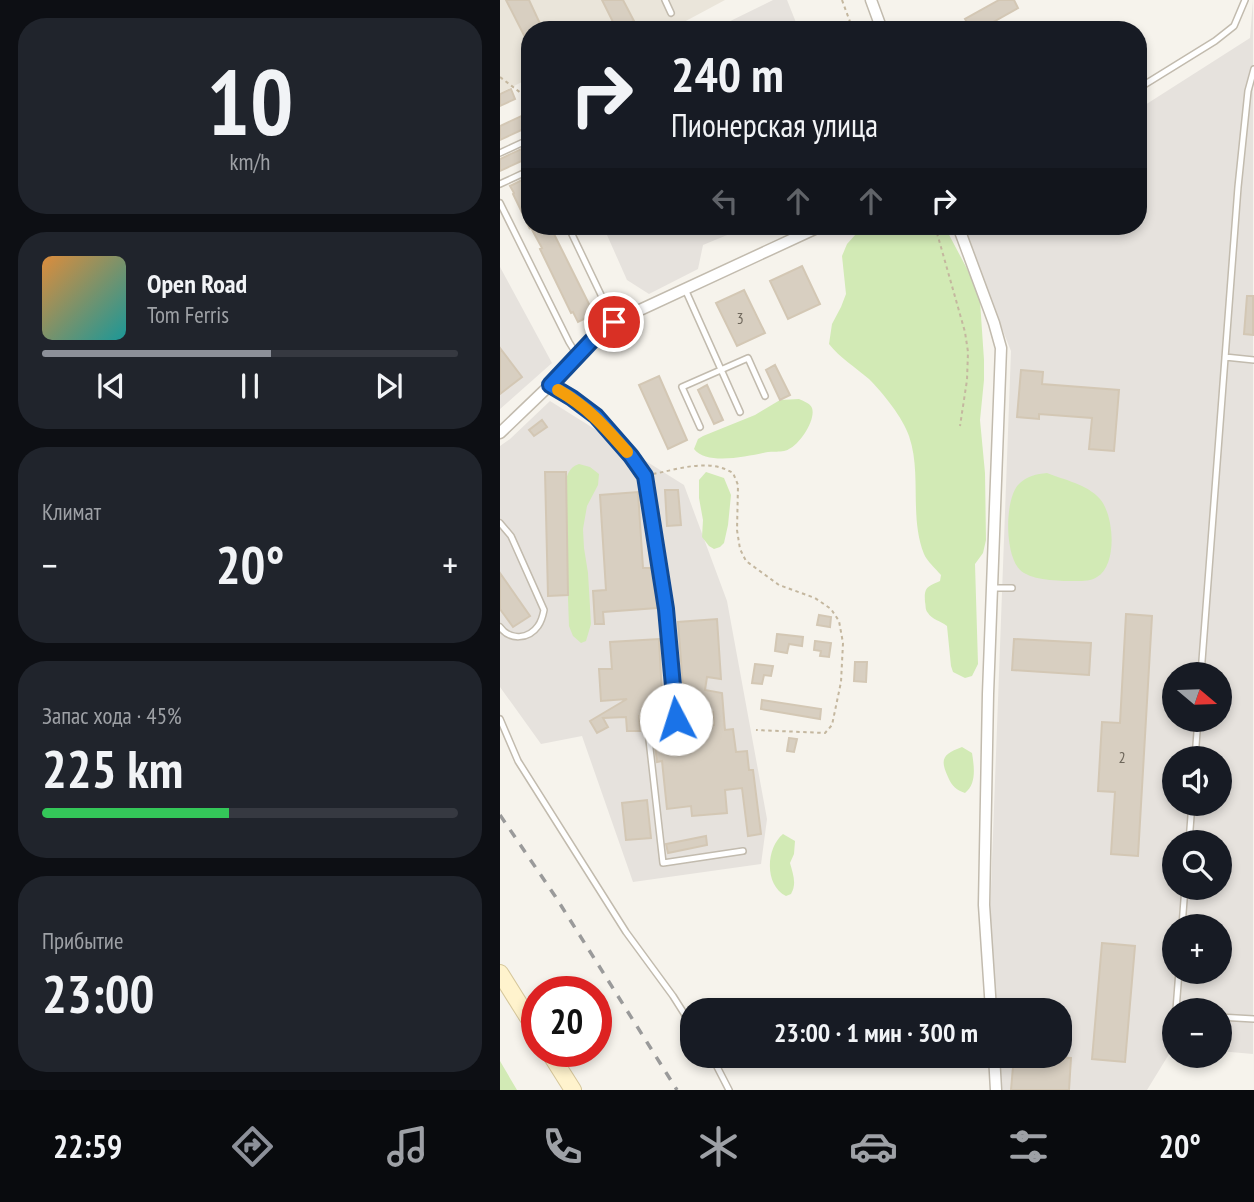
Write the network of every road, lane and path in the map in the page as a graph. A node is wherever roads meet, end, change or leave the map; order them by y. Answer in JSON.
{"nodes":[{"id":1,"x":665,"y":0,"type":"edge"},
{"id":2,"x":842,"y":0,"type":"edge"},
{"id":3,"x":871,"y":0,"type":"edge"},
{"id":4,"x":1245,"y":0,"type":"edge"},
{"id":5,"x":671,"y":13,"type":"dead end"},
{"id":6,"x":850,"y":21,"type":"edge"},
{"id":7,"x":878,"y":21,"type":"edge"},
{"id":8,"x":1254,"y":69,"type":"edge"},
{"id":9,"x":500,"y":77,"type":"edge"},
{"id":10,"x":1147,"y":83,"type":"edge"},
{"id":11,"x":521,"y":93,"type":"edge"},
{"id":12,"x":521,"y":143,"type":"edge"},
{"id":13,"x":500,"y":153,"type":"edge"},
{"id":14,"x":521,"y":174,"type":"edge"},
{"id":15,"x":500,"y":184,"type":"edge"},
{"id":16,"x":500,"y":203,"type":"edge"},
{"id":17,"x":572,"y":235,"type":"edge"},
{"id":18,"x":802,"y":235,"type":"edge"},
{"id":19,"x":938,"y":235,"type":"edge"},
{"id":20,"x":965,"y":235,"type":"edge"},
{"id":21,"x":685,"y":289,"type":"junction"},
{"id":22,"x":614,"y":322,"type":"junction"},
{"id":23,"x":577,"y":355,"type":"junction"},
{"id":24,"x":1225,"y":358,"type":"junction"},
{"id":25,"x":1254,"y":360,"type":"edge"},
{"id":26,"x":721,"y":370,"type":"junction"},
{"id":27,"x":550,"y":385,"type":"junction"},
{"id":28,"x":765,"y":396,"type":"dead end"},
{"id":29,"x":740,"y":412,"type":"dead end"},
{"id":30,"x":960,"y":426,"type":"dead end"},
{"id":31,"x":700,"y":427,"type":"dead end"},
{"id":32,"x":500,"y":433,"type":"edge"},
{"id":33,"x":645,"y":476,"type":"junction"},
{"id":34,"x":500,"y":523,"type":"edge"},
{"id":35,"x":1012,"y":588,"type":"dead end"},
{"id":36,"x":992,"y":589,"type":"junction"},
{"id":37,"x":500,"y":627,"type":"edge"},
{"id":38,"x":1202,"y":662,"type":"edge"},
{"id":39,"x":500,"y":719,"type":"edge"},
{"id":40,"x":756,"y":730,"type":"dead end"},
{"id":41,"x":743,"y":851,"type":"dead end"},
{"id":42,"x":500,"y":973,"type":"edge"},
{"id":43,"x":990,"y":998,"type":"edge"},
{"id":44,"x":521,"y":1006,"type":"edge"},
{"id":45,"x":680,"y":1007,"type":"edge"},
{"id":46,"x":1232,"y":1018,"type":"edge"},
{"id":47,"x":1254,"y":1020,"type":"edge"},
{"id":48,"x":558,"y":1067,"type":"edge"},
{"id":49,"x":718,"y":1068,"type":"edge"},
{"id":50,"x":995,"y":1068,"type":"edge"},
{"id":51,"x":573,"y":1090,"type":"edge"},
{"id":52,"x":729,"y":1090,"type":"edge"},
{"id":53,"x":996,"y":1090,"type":"edge"}],
"edges":[{"from":1,"to":5,"type":"lane"},
{"from":2,"to":6,"type":"path"},
{"from":3,"to":7,"type":"street"},
{"from":4,"to":10,"type":"lane"},
{"from":8,"to":24,"type":"lane"},
{"from":9,"to":11,"type":"path"},
{"from":12,"to":13,"type":"lane"},
{"from":14,"to":15,"type":"lane"},
{"from":16,"to":23,"type":"lane"},
{"from":17,"to":22,"type":"lane"},
{"from":18,"to":21,"type":"street"},
{"from":19,"to":30,"type":"path"},
{"from":20,"to":36,"type":"street"},
{"from":21,"to":22,"type":"street"},
{"from":21,"to":26,"type":"lane"},
{"from":22,"to":23,"type":"street"},
{"from":23,"to":27,"type":"street"},
{"from":24,"to":25,"type":"lane"},
{"from":24,"to":38,"type":"lane"},
{"from":26,"to":28,"type":"lane"},
{"from":26,"to":29,"type":"lane"},
{"from":26,"to":31,"type":"lane"},
{"from":27,"to":32,"type":"street"},
{"from":27,"to":33,"type":"lane"},
{"from":33,"to":40,"type":"path"},
{"from":33,"to":41,"type":"lane"},
{"from":34,"to":37,"type":"lane"},
{"from":35,"to":36,"type":"lane"},
{"from":36,"to":43,"type":"street"},
{"from":39,"to":45,"type":"lane"},
{"from":42,"to":44,"type":"main road"},
{"from":46,"to":47,"type":"lane"},
{"from":48,"to":51,"type":"main road"},
{"from":49,"to":52,"type":"lane"},
{"from":50,"to":53,"type":"street"}]}
